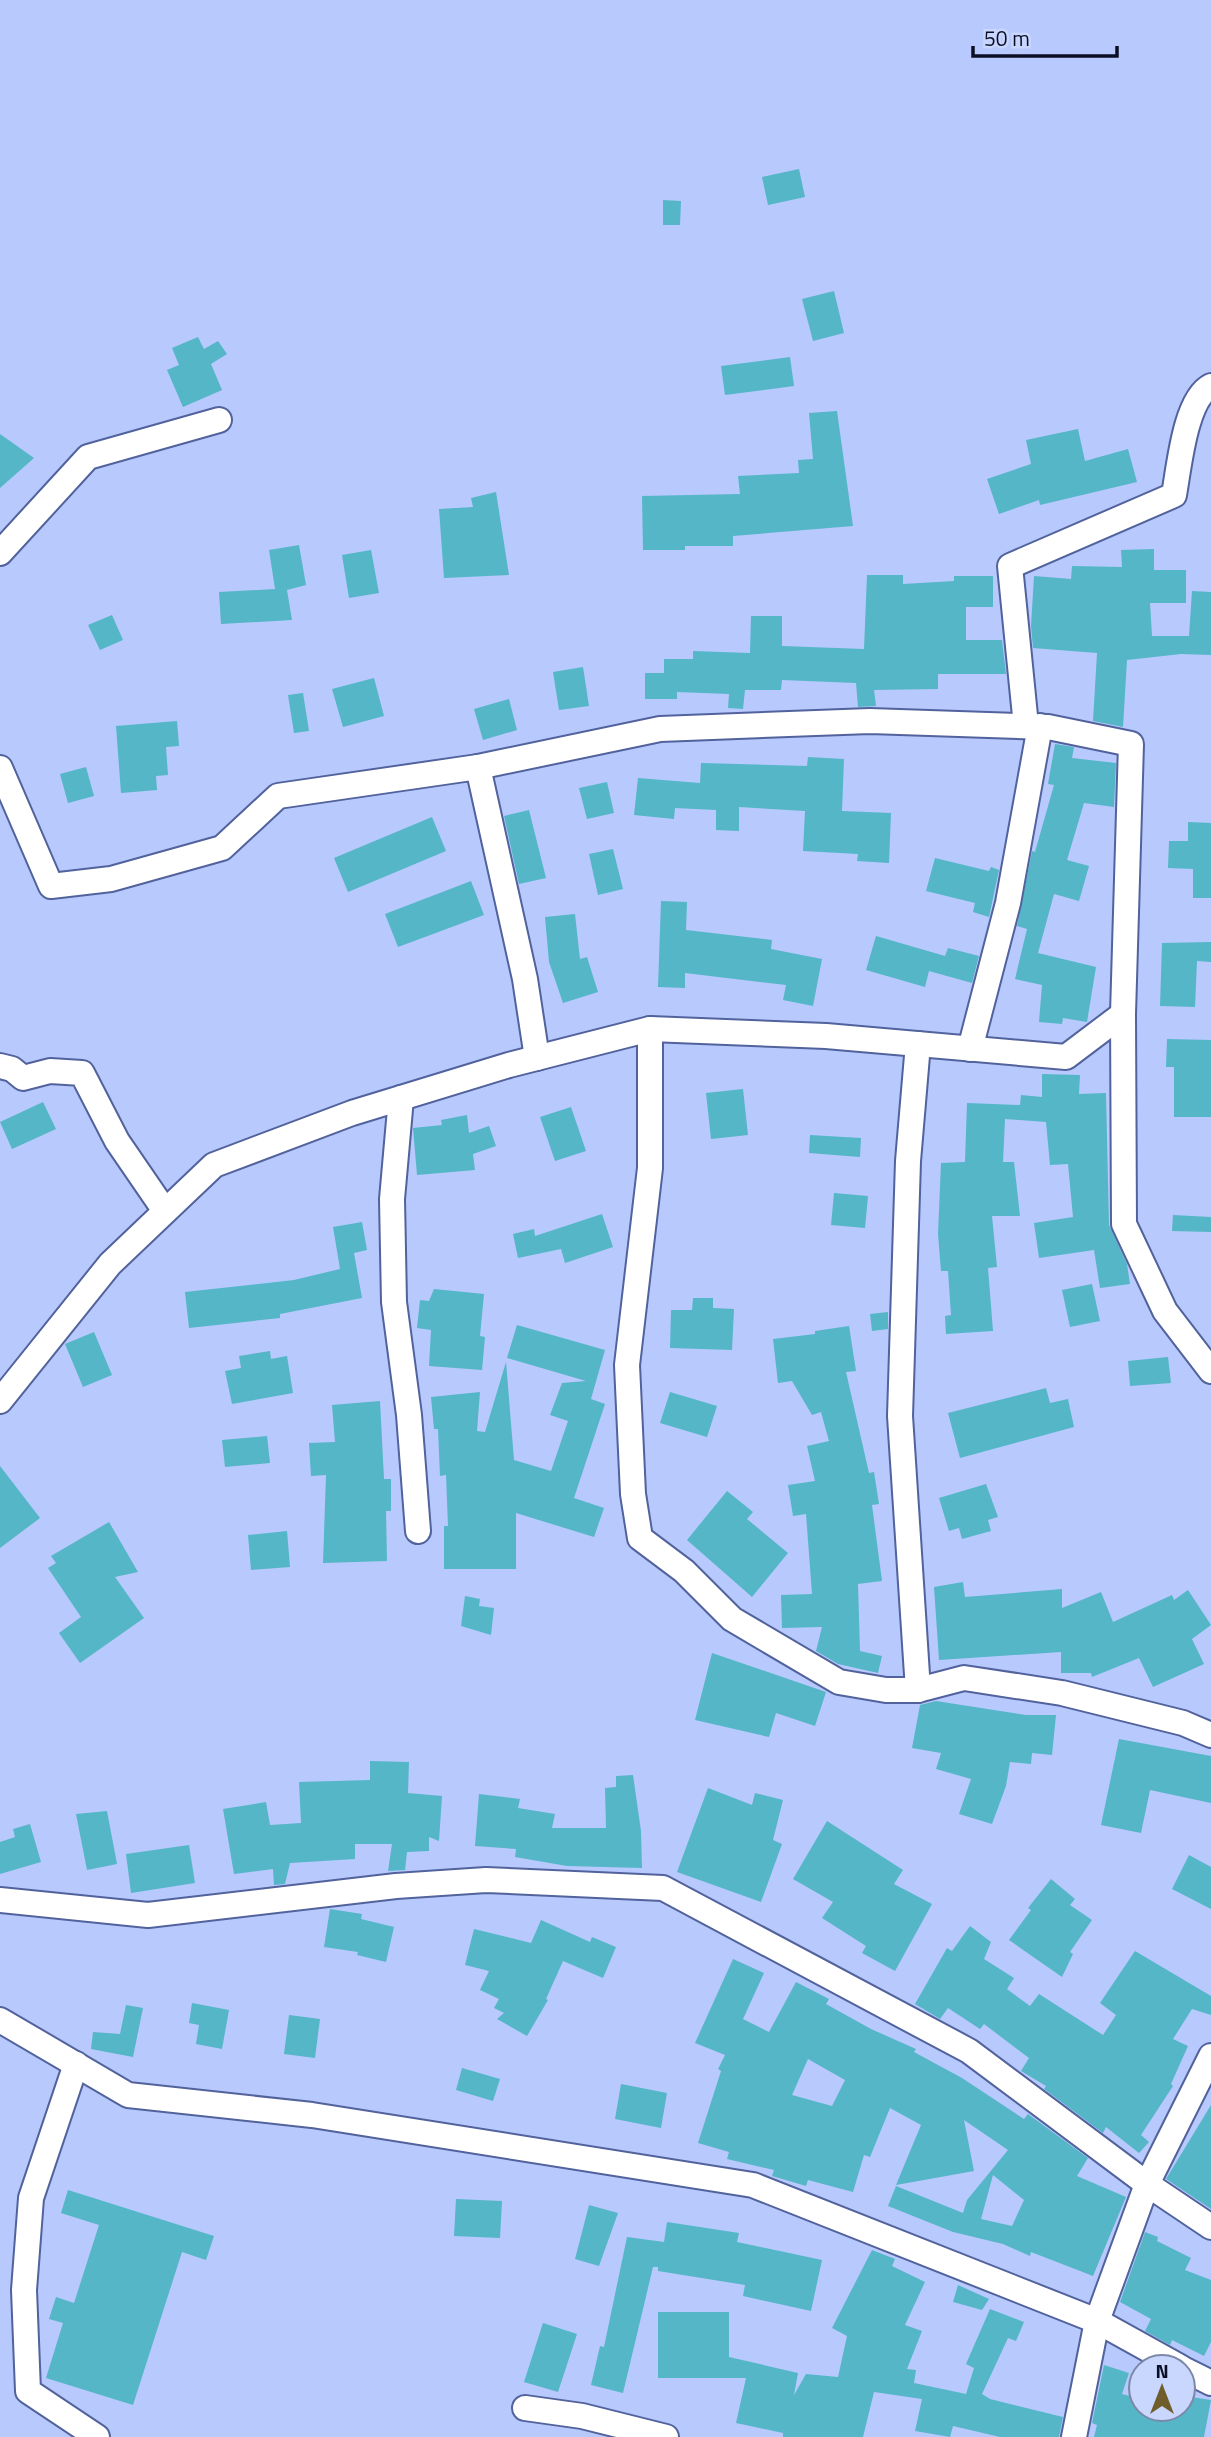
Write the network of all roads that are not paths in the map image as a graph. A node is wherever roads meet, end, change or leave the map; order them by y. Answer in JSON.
{"nodes":[{"id":1,"x":1211,"y":386,"type":"edge"},
{"id":2,"x":219,"y":420,"type":"dead end"},
{"id":3,"x":0,"y":552,"type":"edge"},
{"id":4,"x":1033,"y":726,"type":"junction"},
{"id":5,"x":478,"y":767,"type":"junction"},
{"id":6,"x":0,"y":768,"type":"edge"},
{"id":7,"x":1123,"y":1014,"type":"junction"},
{"id":8,"x":650,"y":1029,"type":"junction"},
{"id":9,"x":918,"y":1044,"type":"junction"},
{"id":10,"x":970,"y":1049,"type":"junction"},
{"id":11,"x":537,"y":1058,"type":"junction"},
{"id":12,"x":0,"y":1066,"type":"edge"},
{"id":13,"x":401,"y":1098,"type":"junction"},
{"id":14,"x":165,"y":1211,"type":"junction"},
{"id":15,"x":1211,"y":1371,"type":"edge"},
{"id":16,"x":0,"y":1401,"type":"edge"},
{"id":17,"x":418,"y":1531,"type":"dead end"},
{"id":18,"x":918,"y":1690,"type":"junction"},
{"id":19,"x":1211,"y":1735,"type":"edge"},
{"id":20,"x":0,"y":1900,"type":"edge"},
{"id":21,"x":0,"y":2020,"type":"edge"},
{"id":22,"x":1211,"y":2056,"type":"edge"},
{"id":23,"x":76,"y":2064,"type":"junction"},
{"id":24,"x":1147,"y":2184,"type":"junction"},
{"id":25,"x":1211,"y":2227,"type":"edge"},
{"id":26,"x":1097,"y":2321,"type":"junction"},
{"id":27,"x":1154,"y":2353,"type":"edge"},
{"id":28,"x":525,"y":2407,"type":"dead end"},
{"id":29,"x":97,"y":2437,"type":"edge"},
{"id":30,"x":666,"y":2437,"type":"edge"},
{"id":31,"x":1074,"y":2437,"type":"edge"}],
"edges":[{"from":1,"to":4,"type":"street"},
{"from":2,"to":3,"type":"street"},
{"from":4,"to":5,"type":"street"},
{"from":4,"to":7,"type":"street"},
{"from":4,"to":10,"type":"street"},
{"from":5,"to":6,"type":"street"},
{"from":5,"to":11,"type":"street"},
{"from":7,"to":10,"type":"street"},
{"from":7,"to":15,"type":"street"},
{"from":8,"to":9,"type":"street"},
{"from":8,"to":11,"type":"street"},
{"from":8,"to":18,"type":"street"},
{"from":9,"to":10,"type":"street"},
{"from":9,"to":18,"type":"street"},
{"from":11,"to":13,"type":"street"},
{"from":12,"to":14,"type":"street"},
{"from":13,"to":14,"type":"street"},
{"from":13,"to":17,"type":"street"},
{"from":14,"to":16,"type":"street"},
{"from":18,"to":19,"type":"street"},
{"from":20,"to":24,"type":"street"},
{"from":21,"to":23,"type":"street"},
{"from":22,"to":24,"type":"street"},
{"from":23,"to":26,"type":"street"},
{"from":23,"to":29,"type":"street"},
{"from":24,"to":25,"type":"street"},
{"from":24,"to":26,"type":"street"},
{"from":26,"to":27,"type":"street"},
{"from":26,"to":31,"type":"street"},
{"from":28,"to":30,"type":"street"}]}
